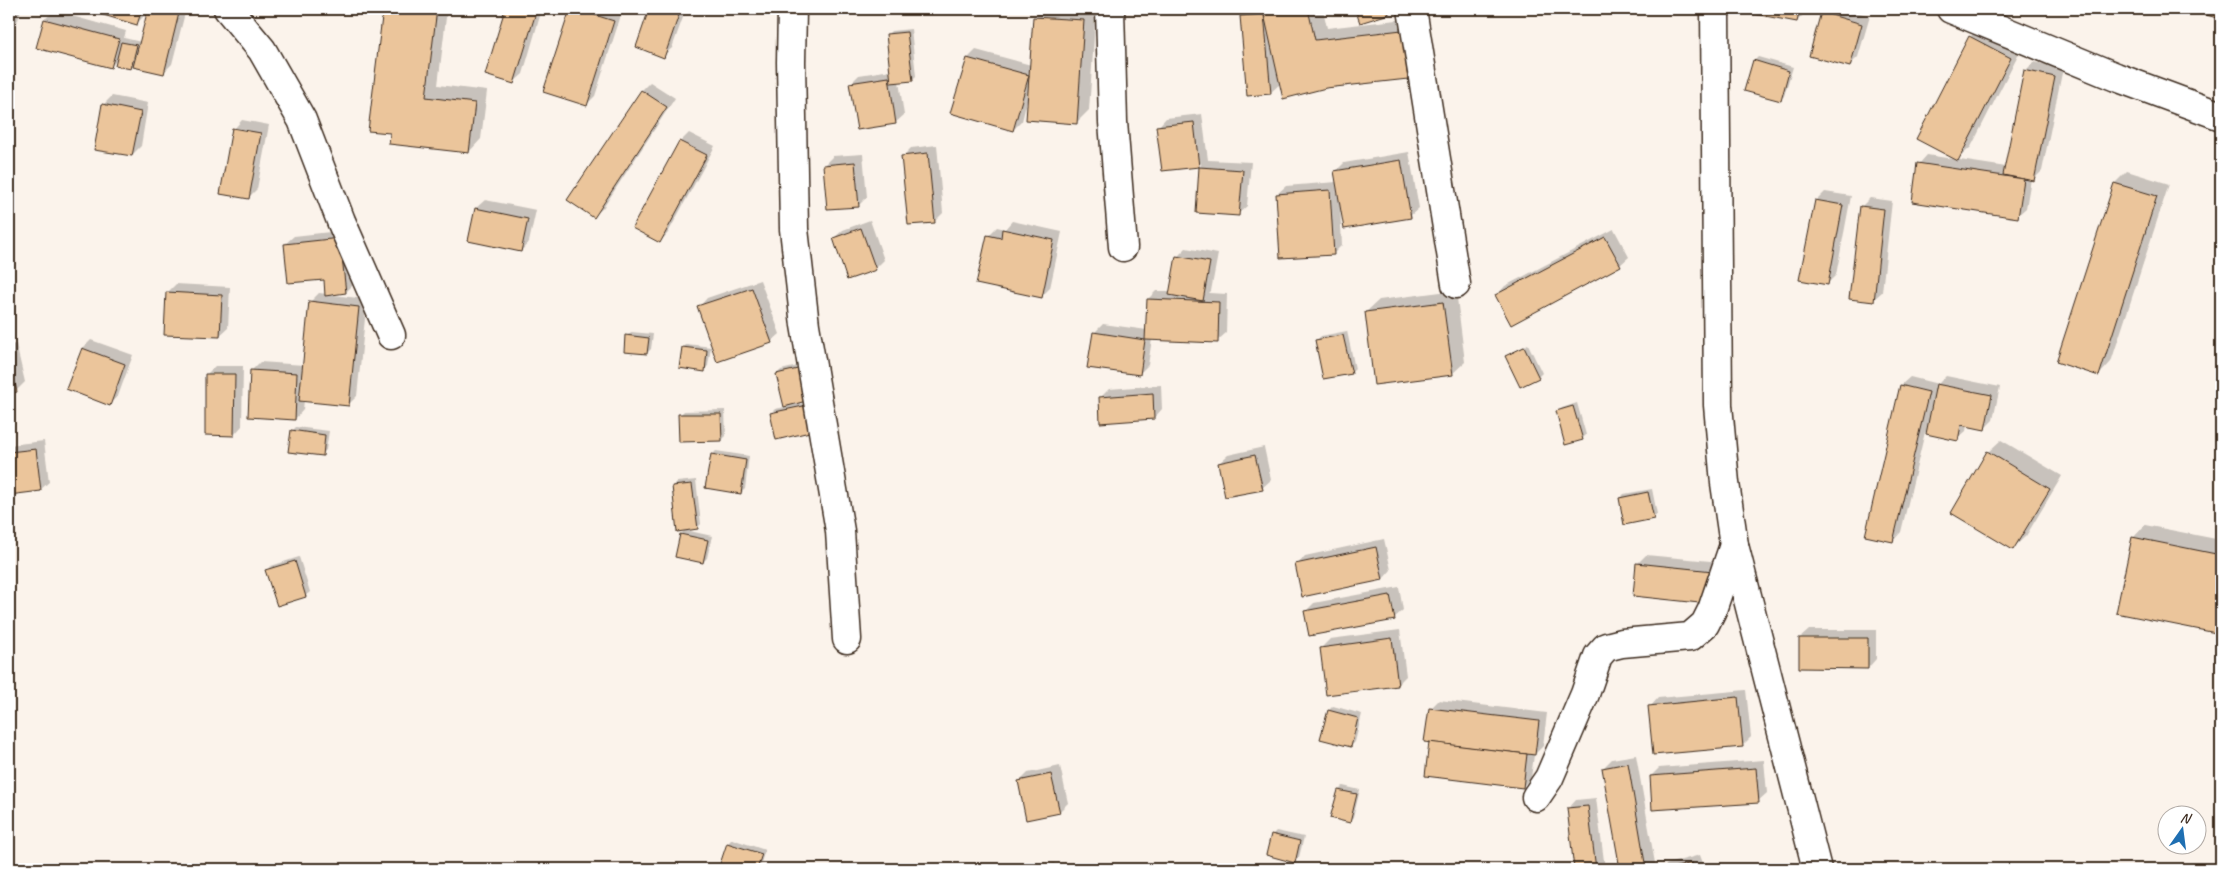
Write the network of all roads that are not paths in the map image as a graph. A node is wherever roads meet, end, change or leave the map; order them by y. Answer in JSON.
{"nodes":[{"id":1,"x":228,"y":9,"type":"edge"},
{"id":2,"x":792,"y":9,"type":"edge"},
{"id":3,"x":1110,"y":9,"type":"edge"},
{"id":4,"x":1412,"y":9,"type":"edge"},
{"id":5,"x":1715,"y":9,"type":"edge"},
{"id":6,"x":1951,"y":9,"type":"edge"},
{"id":7,"x":2221,"y":116,"type":"edge"},
{"id":8,"x":1123,"y":247,"type":"dead end"},
{"id":9,"x":1456,"y":284,"type":"dead end"},
{"id":10,"x":391,"y":335,"type":"dead end"},
{"id":11,"x":1734,"y":545,"type":"junction"},
{"id":12,"x":847,"y":639,"type":"dead end"},
{"id":13,"x":1536,"y":797,"type":"dead end"},
{"id":14,"x":1817,"y":869,"type":"edge"}],
"edges":[{"from":1,"to":10,"type":"street"},
{"from":2,"to":12,"type":"street"},
{"from":3,"to":8,"type":"street"},
{"from":4,"to":9,"type":"street"},
{"from":5,"to":11,"type":"street"},
{"from":6,"to":7,"type":"street"},
{"from":11,"to":13,"type":"street"},
{"from":11,"to":14,"type":"street"}]}
